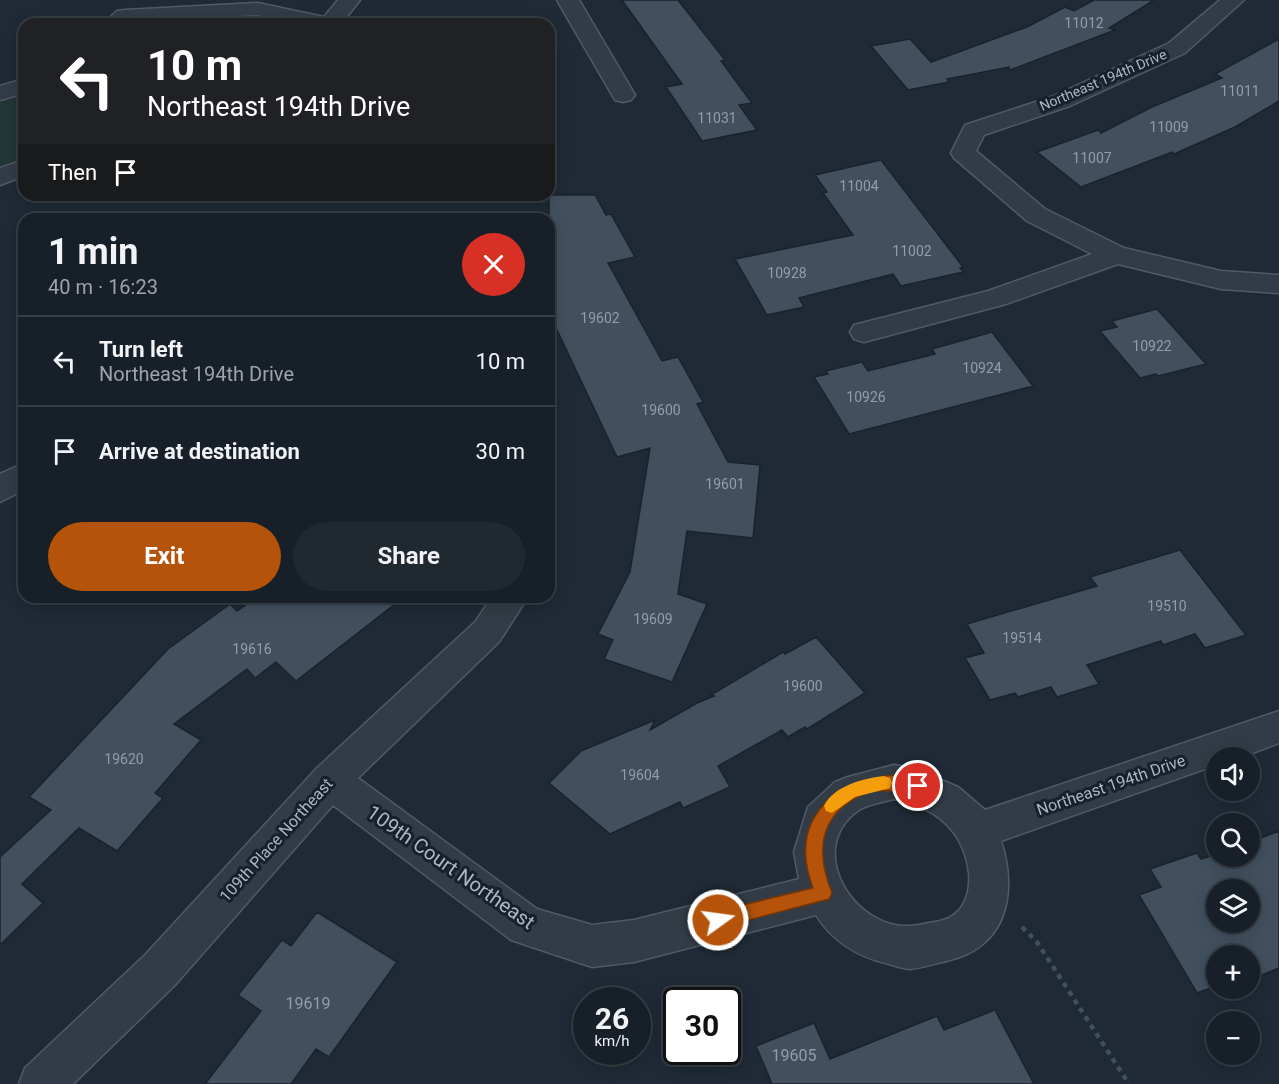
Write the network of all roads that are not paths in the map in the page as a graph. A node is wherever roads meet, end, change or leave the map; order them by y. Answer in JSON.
{"nodes":[{"id":1,"x":349,"y":0,"type":"edge"},
{"id":2,"x":568,"y":0,"type":"edge"},
{"id":3,"x":1233,"y":0,"type":"edge"},
{"id":4,"x":122,"y":18,"type":"edge"},
{"id":5,"x":298,"y":18,"type":"edge"},
{"id":6,"x":335,"y":18,"type":"edge"},
{"id":7,"x":18,"y":88,"type":"edge"},
{"id":8,"x":0,"y":93,"type":"edge"},
{"id":9,"x":623,"y":95,"type":"dead end"},
{"id":10,"x":18,"y":170,"type":"edge"},
{"id":11,"x":0,"y":177,"type":"edge"},
{"id":12,"x":1116,"y":255,"type":"junction"},
{"id":13,"x":1279,"y":284,"type":"edge"},
{"id":14,"x":864,"y":332,"type":"dead end"},
{"id":15,"x":18,"y":479,"type":"edge"},
{"id":16,"x":0,"y":490,"type":"edge"},
{"id":17,"x":508,"y":603,"type":"edge"},
{"id":18,"x":1279,"y":727,"type":"edge"},
{"id":19,"x":330,"y":780,"type":"junction"},
{"id":20,"x":977,"y":831,"type":"junction"},
{"id":21,"x":824,"y":893,"type":"junction"},
{"id":22,"x":41,"y":1084,"type":"edge"}],
"edges":[{"from":1,"to":6,"type":"street"},
{"from":2,"to":9,"type":"street"},
{"from":3,"to":12,"type":"street","name":"Northeast 194th Drive"},
{"from":4,"to":5,"type":"street"},
{"from":7,"to":8,"type":"street"},
{"from":10,"to":11,"type":"street"},
{"from":12,"to":13,"type":"street","name":"Northeast 194th Drive"},
{"from":12,"to":14,"type":"street"},
{"from":15,"to":16,"type":"street"},
{"from":17,"to":19,"type":"street","name":"109th Place Northeast"},
{"from":18,"to":20,"type":"street","name":"Northeast 194th Drive"},
{"from":19,"to":21,"type":"street","name":"109th Court Northeast"},
{"from":19,"to":22,"type":"street","name":"109th Place Northeast"},
{"from":20,"to":21,"type":"street"},
{"from":20,"to":21,"type":"street"}]}
